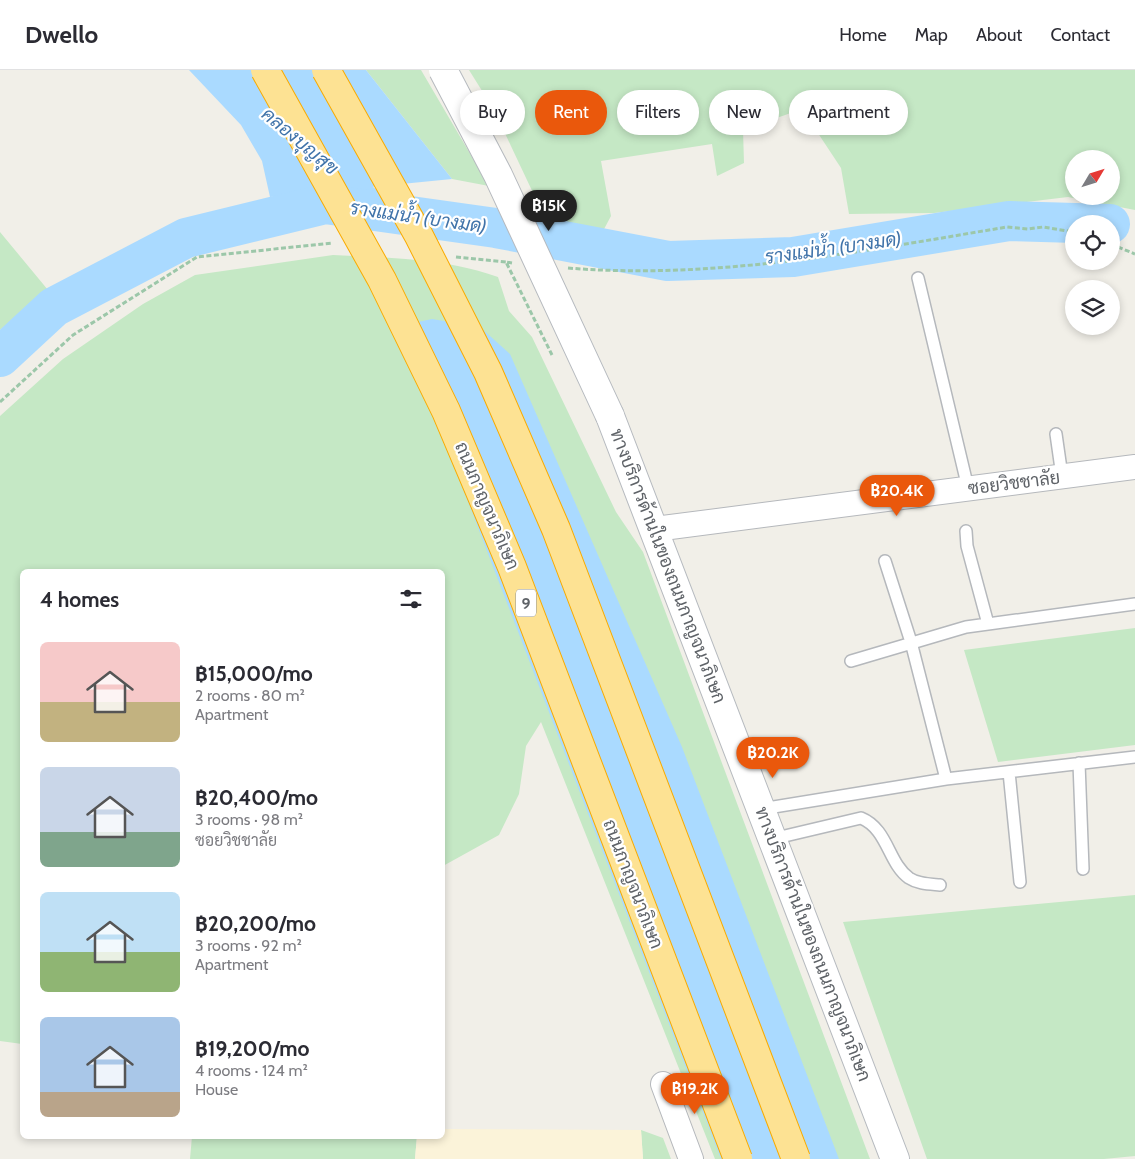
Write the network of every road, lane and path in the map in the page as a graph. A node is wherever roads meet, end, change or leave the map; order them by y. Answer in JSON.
{"nodes":[{"id":1,"x":265,"y":70,"type":"edge"},
{"id":2,"x":326,"y":70,"type":"edge"},
{"id":3,"x":443,"y":70,"type":"edge"},
{"id":4,"x":1065,"y":230,"type":"edge"},
{"id":5,"x":334,"y":243,"type":"dead end"},
{"id":6,"x":1120,"y":248,"type":"edge"},
{"id":7,"x":1135,"y":254,"type":"edge"},
{"id":8,"x":448,"y":256,"type":"dead end"},
{"id":9,"x":506,"y":262,"type":"dead end"},
{"id":10,"x":582,"y":269,"type":"dead end"},
{"id":11,"x":918,"y":278,"type":"dead end"},
{"id":12,"x":0,"y":402,"type":"edge"},
{"id":13,"x":1056,"y":434,"type":"dead end"},
{"id":14,"x":1135,"y":468,"type":"edge"},
{"id":15,"x":1062,"y":476,"type":"junction"},
{"id":16,"x":968,"y":488,"type":"junction"},
{"id":17,"x":655,"y":529,"type":"junction"},
{"id":18,"x":966,"y":531,"type":"dead end"},
{"id":19,"x":885,"y":561,"type":"dead end"},
{"id":20,"x":1135,"y":604,"type":"edge"},
{"id":21,"x":988,"y":624,"type":"junction"},
{"id":22,"x":911,"y":642,"type":"junction"},
{"id":23,"x":851,"y":661,"type":"dead end"},
{"id":24,"x":1135,"y":757,"type":"edge"},
{"id":25,"x":1079,"y":764,"type":"junction"},
{"id":26,"x":1009,"y":772,"type":"junction"},
{"id":27,"x":946,"y":779,"type":"junction"},
{"id":28,"x":761,"y":810,"type":"junction"},
{"id":29,"x":772,"y":838,"type":"junction"},
{"id":30,"x":1083,"y":868,"type":"dead end"},
{"id":31,"x":1020,"y":882,"type":"dead end"},
{"id":32,"x":940,"y":885,"type":"dead end"},
{"id":33,"x":663,"y":1084,"type":"dead end"},
{"id":34,"x":691,"y":1159,"type":"edge"},
{"id":35,"x":738,"y":1159,"type":"edge"},
{"id":36,"x":796,"y":1159,"type":"edge"},
{"id":37,"x":895,"y":1159,"type":"edge"}],
"edges":[{"from":1,"to":35,"type":"highway","name":"ถนนกาญจนาภิเษก","number":"9","bridge":true},
{"from":2,"to":36,"type":"highway","bridge":true},
{"from":3,"to":17,"type":"main road","name":"ทางบริการด้านในของถนนกาญจนาภิเษก","bridge":true},
{"from":4,"to":10,"type":"path"},
{"from":5,"to":12,"type":"path"},
{"from":6,"to":7,"type":"path"},
{"from":8,"to":9,"type":"path"},
{"from":11,"to":16,"type":"lane"},
{"from":13,"to":15,"type":"lane"},
{"from":14,"to":15,"type":"street","name":"ซอยวิชชาลัย"},
{"from":15,"to":16,"type":"street","name":"ซอยวิชชาลัย"},
{"from":16,"to":17,"type":"street","name":"ซอยวิชชาลัย"},
{"from":17,"to":28,"type":"main road","name":"ทางบริการด้านในของถนนกาญจนาภิเษก"},
{"from":18,"to":21,"type":"lane"},
{"from":19,"to":22,"type":"lane"},
{"from":20,"to":21,"type":"lane"},
{"from":21,"to":22,"type":"lane"},
{"from":22,"to":23,"type":"lane"},
{"from":22,"to":27,"type":"lane"},
{"from":24,"to":25,"type":"lane"},
{"from":25,"to":26,"type":"lane"},
{"from":25,"to":30,"type":"lane"},
{"from":26,"to":27,"type":"lane"},
{"from":26,"to":31,"type":"lane"},
{"from":27,"to":28,"type":"lane"},
{"from":28,"to":29,"type":"main road","name":"ทางบริการด้านในของถนนกาญจนาภิเษก"},
{"from":29,"to":32,"type":"lane"},
{"from":29,"to":37,"type":"main road","name":"ทางบริการด้านในของถนนกาญจนาภิเษก"},
{"from":33,"to":34,"type":"street"}]}
